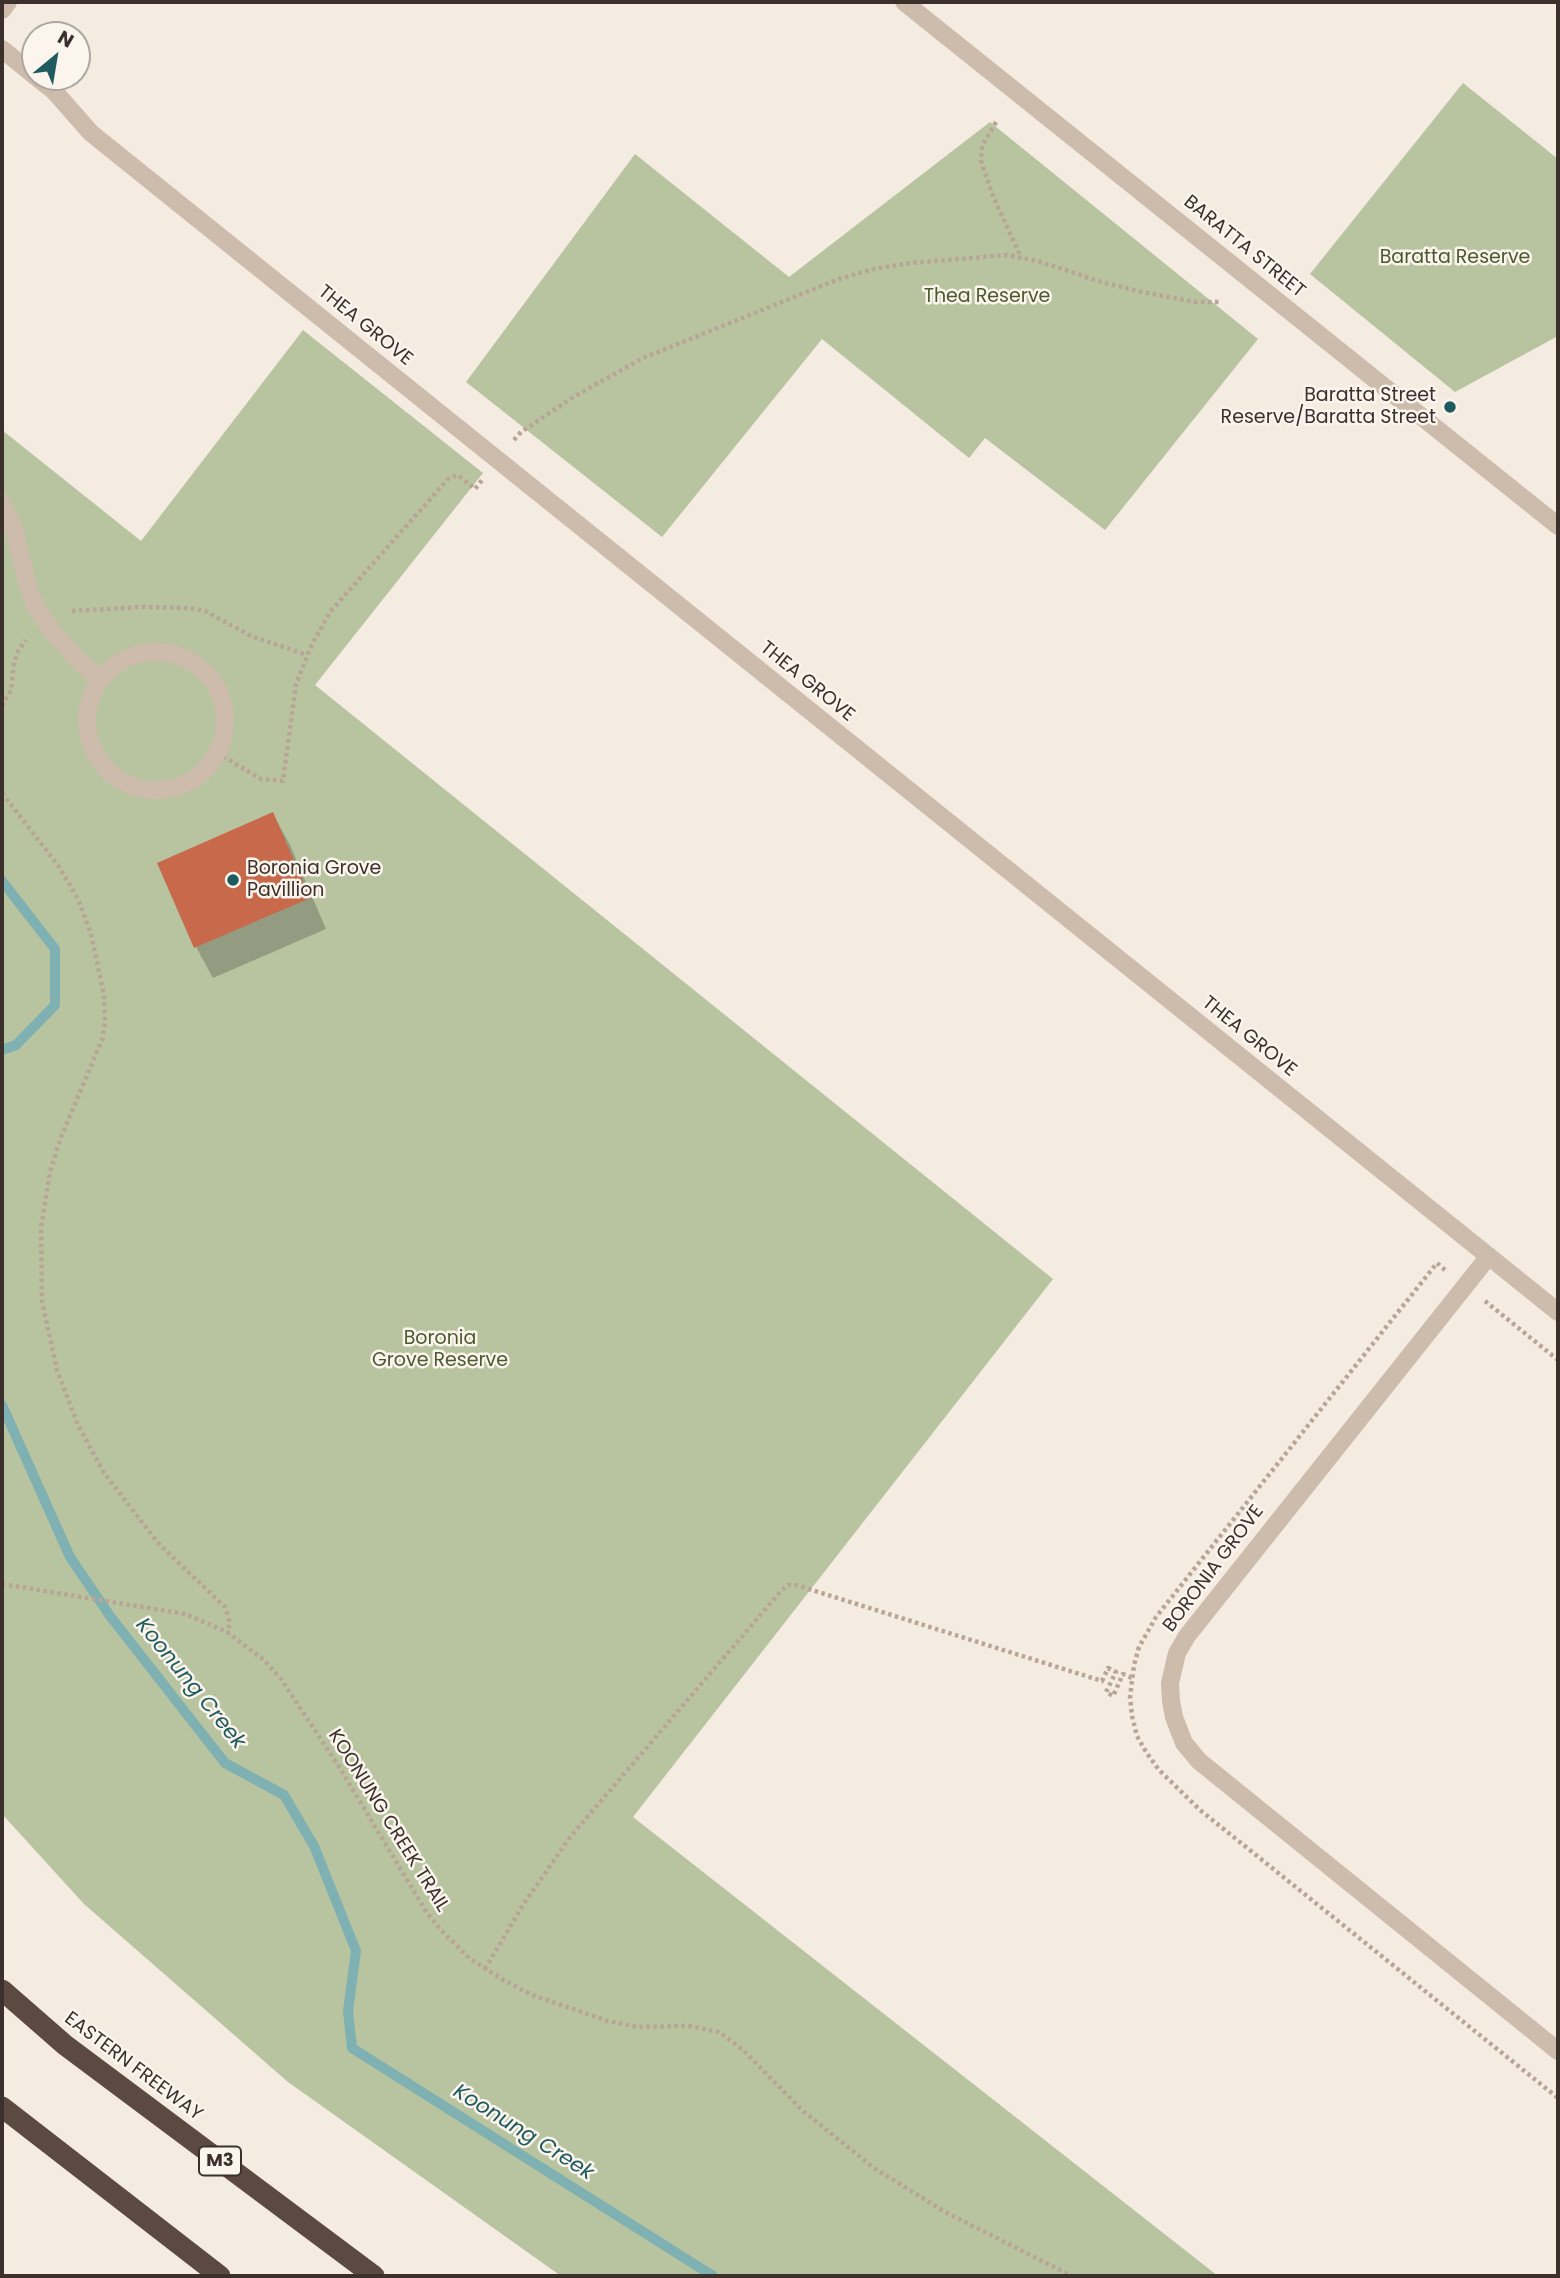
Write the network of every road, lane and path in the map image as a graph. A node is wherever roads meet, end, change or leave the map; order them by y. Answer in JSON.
{"nodes":[{"id":1,"x":8,"y":2,"type":"edge"},
{"id":2,"x":904,"y":2,"type":"edge"},
{"id":3,"x":2,"y":10,"type":"edge"},
{"id":4,"x":2,"y":50,"type":"edge"},
{"id":5,"x":21,"y":65,"type":"edge"},
{"id":6,"x":54,"y":91,"type":"edge"},
{"id":7,"x":996,"y":122,"type":"dead end"},
{"id":8,"x":1020,"y":256,"type":"junction"},
{"id":9,"x":1219,"y":302,"type":"dead end"},
{"id":10,"x":498,"y":460,"type":"junction"},
{"id":11,"x":2,"y":503,"type":"edge"},
{"id":12,"x":1558,"y":526,"type":"edge"},
{"id":13,"x":47,"y":623,"type":"junction"},
{"id":14,"x":307,"y":656,"type":"junction"},
{"id":15,"x":99,"y":679,"type":"junction"},
{"id":16,"x":2,"y":706,"type":"edge"},
{"id":17,"x":218,"y":753,"type":"junction"},
{"id":18,"x":2,"y":793,"type":"edge"},
{"id":19,"x":1489,"y":1256,"type":"junction"},
{"id":20,"x":1558,"y":1312,"type":"edge"},
{"id":21,"x":4,"y":1585,"type":"edge"},
{"id":22,"x":227,"y":1632,"type":"junction"},
{"id":23,"x":485,"y":1969,"type":"junction"},
{"id":24,"x":2,"y":1990,"type":"edge"},
{"id":25,"x":1558,"y":2052,"type":"edge"},
{"id":26,"x":1558,"y":2098,"type":"edge"},
{"id":27,"x":2,"y":2107,"type":"edge"},
{"id":28,"x":123,"y":2202,"type":"junction"},
{"id":29,"x":205,"y":2276,"type":"edge"},
{"id":30,"x":220,"y":2276,"type":"edge"},
{"id":31,"x":374,"y":2276,"type":"edge"},
{"id":32,"x":1072,"y":2276,"type":"edge"}],
"edges":[{"from":1,"to":3,"type":"street"},
{"from":2,"to":12,"type":"street","name":"BARATTA STREET"},
{"from":4,"to":5,"type":"street","name":"THEA GROVE"},
{"from":6,"to":10,"type":"street","name":"THEA GROVE"},
{"from":7,"to":8,"type":"path"},
{"from":8,"to":9,"type":"path"},
{"from":8,"to":10,"type":"path"},
{"from":10,"to":14,"type":"path"},
{"from":10,"to":19,"type":"street","name":"THEA GROVE"},
{"from":11,"to":13,"type":"street"},
{"from":13,"to":14,"type":"path"},
{"from":13,"to":15,"type":"street"},
{"from":13,"to":16,"type":"path"},
{"from":14,"to":17,"type":"path"},
{"from":15,"to":17,"type":"street"},
{"from":15,"to":17,"type":"street"},
{"from":18,"to":22,"type":"path"},
{"from":19,"to":20,"type":"street","name":"THEA GROVE"},
{"from":19,"to":25,"type":"street","name":"BORONIA GROVE"},
{"from":21,"to":22,"type":"path","name":"KOONUNG CREEK TRAIL"},
{"from":22,"to":23,"type":"path","name":"KOONUNG CREEK TRAIL"},
{"from":23,"to":26,"type":"path"},
{"from":23,"to":32,"type":"path","name":"KOONUNG CREEK TRAIL"},
{"from":24,"to":31,"type":"highway","name":"EASTERN FREEWAY","number":"M3"},
{"from":27,"to":28,"type":"highway"},
{"from":28,"to":29,"type":"highway"},
{"from":28,"to":30,"type":"highway"}]}
